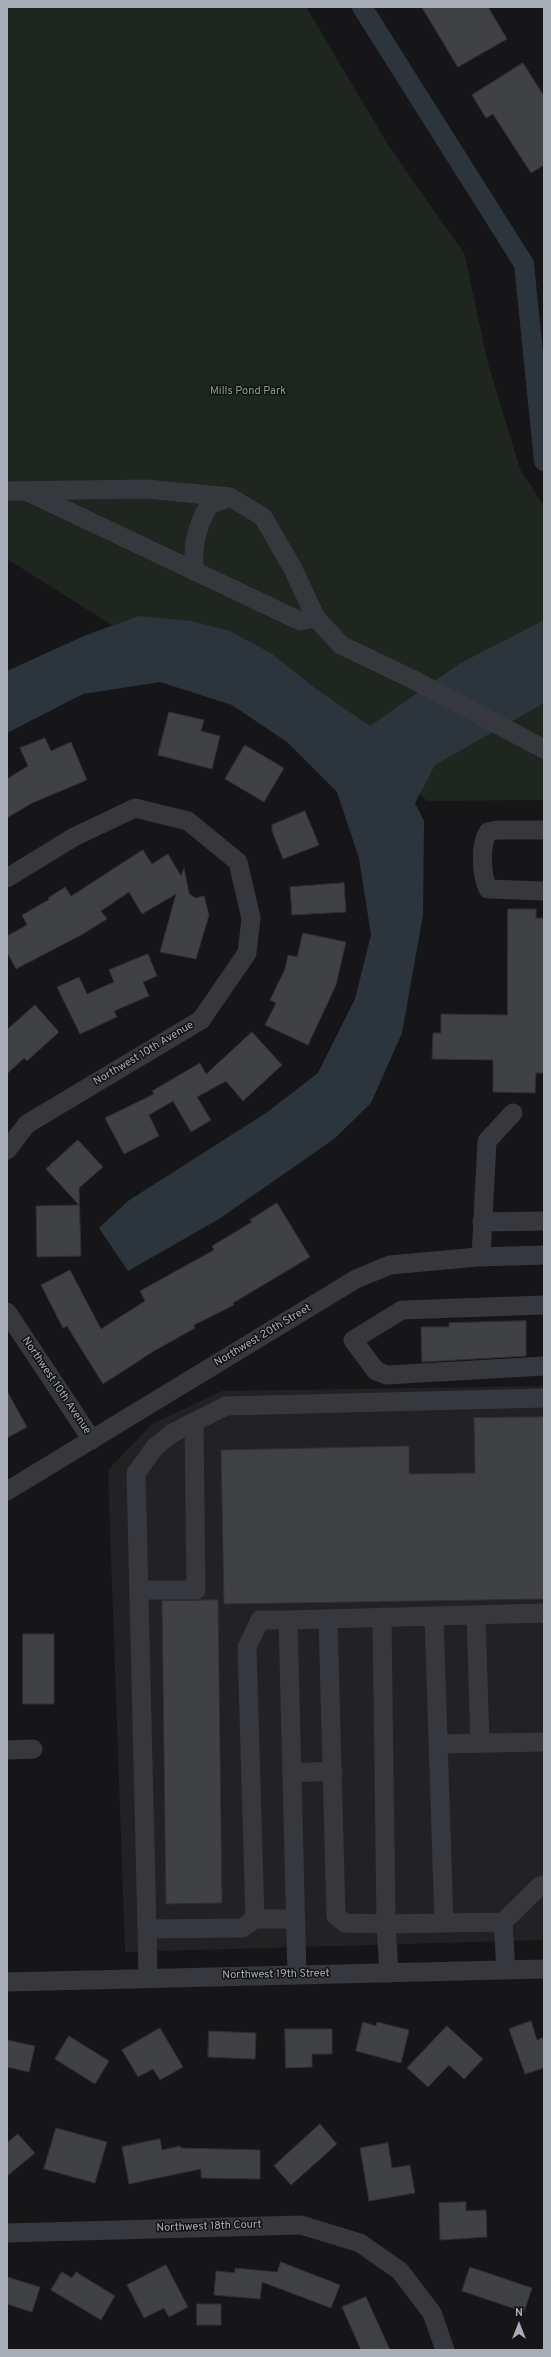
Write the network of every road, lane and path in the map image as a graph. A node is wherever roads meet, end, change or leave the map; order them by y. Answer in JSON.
{"nodes":[{"id":1,"x":16,"y":491,"type":"edge"},
{"id":2,"x":230,"y":497,"type":"junction"},
{"id":3,"x":194,"y":571,"type":"junction"},
{"id":4,"x":316,"y":618,"type":"junction"},
{"id":5,"x":544,"y":749,"type":"edge"},
{"id":6,"x":544,"y":830,"type":"edge"},
{"id":7,"x":7,"y":878,"type":"edge"},
{"id":8,"x":544,"y":891,"type":"edge"},
{"id":9,"x":513,"y":1113,"type":"dead end"},
{"id":10,"x":7,"y":1150,"type":"edge"},
{"id":11,"x":544,"y":1221,"type":"edge"},
{"id":12,"x":482,"y":1222,"type":"junction"},
{"id":13,"x":544,"y":1255,"type":"edge"},
{"id":14,"x":481,"y":1257,"type":"junction"},
{"id":15,"x":544,"y":1305,"type":"edge"},
{"id":16,"x":7,"y":1312,"type":"edge"},
{"id":17,"x":544,"y":1366,"type":"edge"},
{"id":18,"x":544,"y":1398,"type":"edge"},
{"id":19,"x":194,"y":1422,"type":"junction"},
{"id":20,"x":92,"y":1440,"type":"junction"},
{"id":21,"x":7,"y":1491,"type":"edge"},
{"id":22,"x":139,"y":1590,"type":"junction"},
{"id":23,"x":544,"y":1613,"type":"edge"},
{"id":24,"x":476,"y":1615,"type":"junction"},
{"id":25,"x":434,"y":1616,"type":"junction"},
{"id":26,"x":382,"y":1618,"type":"junction"},
{"id":27,"x":328,"y":1619,"type":"junction"},
{"id":28,"x":288,"y":1620,"type":"junction"},
{"id":29,"x":544,"y":1742,"type":"edge"},
{"id":30,"x":480,"y":1743,"type":"junction"},
{"id":31,"x":439,"y":1744,"type":"junction"},
{"id":32,"x":33,"y":1749,"type":"dead end"},
{"id":33,"x":7,"y":1750,"type":"edge"},
{"id":34,"x":333,"y":1771,"type":"junction"},
{"id":35,"x":292,"y":1773,"type":"junction"},
{"id":36,"x":544,"y":1885,"type":"edge"},
{"id":37,"x":256,"y":1919,"type":"junction"},
{"id":38,"x":296,"y":1919,"type":"junction"},
{"id":39,"x":503,"y":1922,"type":"junction"},
{"id":40,"x":444,"y":1923,"type":"junction"},
{"id":41,"x":386,"y":1924,"type":"junction"},
{"id":42,"x":147,"y":1929,"type":"junction"},
{"id":43,"x":544,"y":1969,"type":"edge"},
{"id":44,"x":506,"y":1970,"type":"junction"},
{"id":45,"x":389,"y":1972,"type":"junction"},
{"id":46,"x":297,"y":1975,"type":"junction"},
{"id":47,"x":148,"y":1978,"type":"junction"},
{"id":48,"x":7,"y":1982,"type":"edge"},
{"id":49,"x":7,"y":2233,"type":"edge"},
{"id":50,"x":445,"y":2350,"type":"edge"}],
"edges":[{"from":1,"to":2,"type":"street"},
{"from":1,"to":3,"type":"street"},
{"from":2,"to":3,"type":"street"},
{"from":2,"to":4,"type":"street"},
{"from":3,"to":4,"type":"street"},
{"from":4,"to":5,"type":"street"},
{"from":6,"to":8,"type":"street"},
{"from":7,"to":10,"type":"street","name":"Northwest 10th Avenue"},
{"from":9,"to":12,"type":"street"},
{"from":11,"to":12,"type":"street"},
{"from":12,"to":14,"type":"street"},
{"from":13,"to":14,"type":"street","name":"Northwest 20th Street"},
{"from":14,"to":20,"type":"street","name":"Northwest 20th Street"},
{"from":15,"to":17,"type":"street"},
{"from":16,"to":20,"type":"street","name":"Northwest 10th Avenue"},
{"from":18,"to":19,"type":"street"},
{"from":19,"to":22,"type":"street"},
{"from":19,"to":22,"type":"street"},
{"from":20,"to":21,"type":"street","name":"Northwest 20th Street"},
{"from":22,"to":42,"type":"street"},
{"from":23,"to":24,"type":"street"},
{"from":24,"to":25,"type":"street"},
{"from":24,"to":30,"type":"street"},
{"from":25,"to":26,"type":"street"},
{"from":25,"to":31,"type":"street"},
{"from":26,"to":27,"type":"street"},
{"from":26,"to":41,"type":"street"},
{"from":27,"to":28,"type":"street"},
{"from":27,"to":34,"type":"street"},
{"from":28,"to":35,"type":"street"},
{"from":28,"to":37,"type":"street"},
{"from":29,"to":30,"type":"street"},
{"from":30,"to":31,"type":"street"},
{"from":31,"to":40,"type":"street"},
{"from":32,"to":33,"type":"street"},
{"from":34,"to":35,"type":"street"},
{"from":34,"to":41,"type":"street"},
{"from":35,"to":38,"type":"street"},
{"from":36,"to":39,"type":"street"},
{"from":37,"to":38,"type":"street"},
{"from":37,"to":42,"type":"street"},
{"from":38,"to":46,"type":"street"},
{"from":39,"to":40,"type":"street"},
{"from":39,"to":44,"type":"street"},
{"from":40,"to":41,"type":"street"},
{"from":41,"to":45,"type":"street"},
{"from":42,"to":47,"type":"street"},
{"from":43,"to":44,"type":"street","name":"Northwest 19th Street"},
{"from":44,"to":45,"type":"street","name":"Northwest 19th Street"},
{"from":45,"to":46,"type":"street","name":"Northwest 19th Street"},
{"from":46,"to":47,"type":"street","name":"Northwest 19th Street"},
{"from":47,"to":48,"type":"street","name":"Northwest 19th Street"},
{"from":49,"to":50,"type":"street","name":"Northwest 18th Court"}]}
